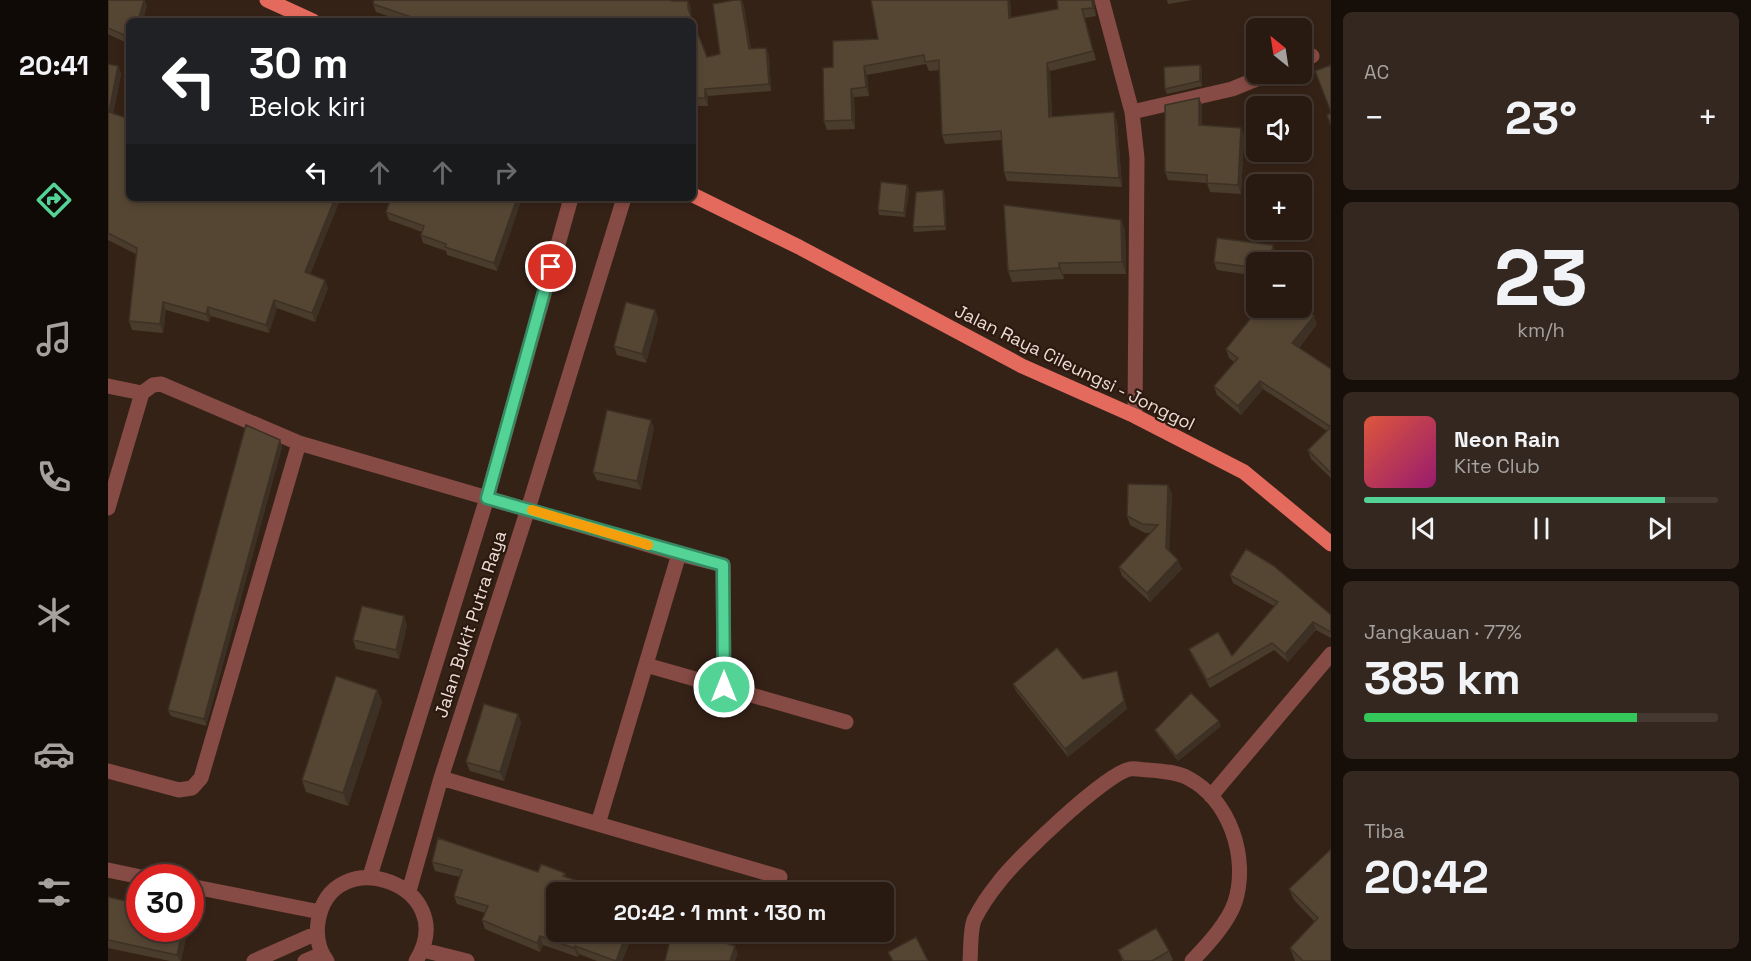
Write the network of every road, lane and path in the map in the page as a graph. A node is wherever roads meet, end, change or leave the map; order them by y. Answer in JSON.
{"nodes":[{"id":1,"x":1102,"y":0,"type":"edge"},
{"id":2,"x":275,"y":2,"type":"edge"},
{"id":3,"x":307,"y":18,"type":"edge"},
{"id":4,"x":1246,"y":83,"type":"edge"},
{"id":5,"x":1132,"y":112,"type":"junction"},
{"id":6,"x":696,"y":196,"type":"edge"},
{"id":7,"x":570,"y":201,"type":"edge"},
{"id":8,"x":623,"y":201,"type":"edge"},
{"id":9,"x":108,"y":386,"type":"edge"},
{"id":10,"x":142,"y":393,"type":"junction"},
{"id":11,"x":1135,"y":416,"type":"junction"},
{"id":12,"x":299,"y":443,"type":"junction"},
{"id":13,"x":487,"y":498,"type":"junction"},
{"id":14,"x":108,"y":508,"type":"edge"},
{"id":15,"x":528,"y":509,"type":"junction"},
{"id":16,"x":1331,"y":544,"type":"edge"},
{"id":17,"x":679,"y":554,"type":"junction"},
{"id":18,"x":1331,"y":654,"type":"edge"},
{"id":19,"x":646,"y":665,"type":"junction"},
{"id":20,"x":724,"y":687,"type":"junction"},
{"id":21,"x":846,"y":722,"type":"dead end"},
{"id":22,"x":108,"y":771,"type":"edge"},
{"id":23,"x":441,"y":778,"type":"junction"},
{"id":24,"x":1211,"y":796,"type":"junction"},
{"id":25,"x":598,"y":824,"type":"junction"},
{"id":26,"x":108,"y":870,"type":"edge"},
{"id":27,"x":126,"y":874,"type":"edge"},
{"id":28,"x":370,"y":876,"type":"junction"},
{"id":29,"x":780,"y":877,"type":"dead end"},
{"id":30,"x":204,"y":889,"type":"edge"},
{"id":31,"x":409,"y":891,"type":"junction"},
{"id":32,"x":320,"y":912,"type":"junction"},
{"id":33,"x":317,"y":933,"type":"junction"},
{"id":34,"x":419,"y":956,"type":"edge"},
{"id":35,"x":324,"y":957,"type":"edge"},
{"id":36,"x":254,"y":961,"type":"edge"},
{"id":37,"x":305,"y":961,"type":"edge"},
{"id":38,"x":467,"y":961,"type":"edge"},
{"id":39,"x":970,"y":961,"type":"edge"},
{"id":40,"x":1192,"y":961,"type":"edge"}],
"edges":[{"from":1,"to":5,"type":"street"},
{"from":2,"to":3,"type":"main road"},
{"from":4,"to":5,"type":"street"},
{"from":5,"to":11,"type":"street"},
{"from":6,"to":11,"type":"main road","name":"Jalan Raya Cileungsi - Jonggol"},
{"from":7,"to":13,"type":"street","name":"Jalan Bukit Putra Raya"},
{"from":8,"to":15,"type":"street","name":"Jalan Bukit Putra Raya"},
{"from":9,"to":10,"type":"street"},
{"from":10,"to":12,"type":"street"},
{"from":10,"to":14,"type":"street"},
{"from":11,"to":16,"type":"main road","name":"Jalan Raya Cileungsi - Jonggol"},
{"from":12,"to":13,"type":"street"},
{"from":12,"to":22,"type":"street"},
{"from":13,"to":15,"type":"street"},
{"from":13,"to":28,"type":"street","name":"Jalan Bukit Putra Raya"},
{"from":15,"to":17,"type":"street"},
{"from":15,"to":23,"type":"street","name":"Jalan Bukit Putra Raya"},
{"from":17,"to":19,"type":"street"},
{"from":17,"to":20,"type":"street"},
{"from":18,"to":24,"type":"street"},
{"from":19,"to":20,"type":"street"},
{"from":19,"to":25,"type":"street"},
{"from":20,"to":21,"type":"street"},
{"from":23,"to":25,"type":"street"},
{"from":23,"to":31,"type":"street","name":"Jalan Bukit Putra Raya"},
{"from":24,"to":39,"type":"street"},
{"from":24,"to":40,"type":"street"},
{"from":25,"to":29,"type":"street"},
{"from":26,"to":27,"type":"street"},
{"from":28,"to":31,"type":"street"},
{"from":28,"to":32,"type":"street"},
{"from":30,"to":32,"type":"street"},
{"from":31,"to":34,"type":"street"},
{"from":32,"to":33,"type":"street"},
{"from":33,"to":35,"type":"street"},
{"from":33,"to":36,"type":"street"},
{"from":34,"to":38,"type":"street"},
{"from":35,"to":37,"type":"street"}]}
